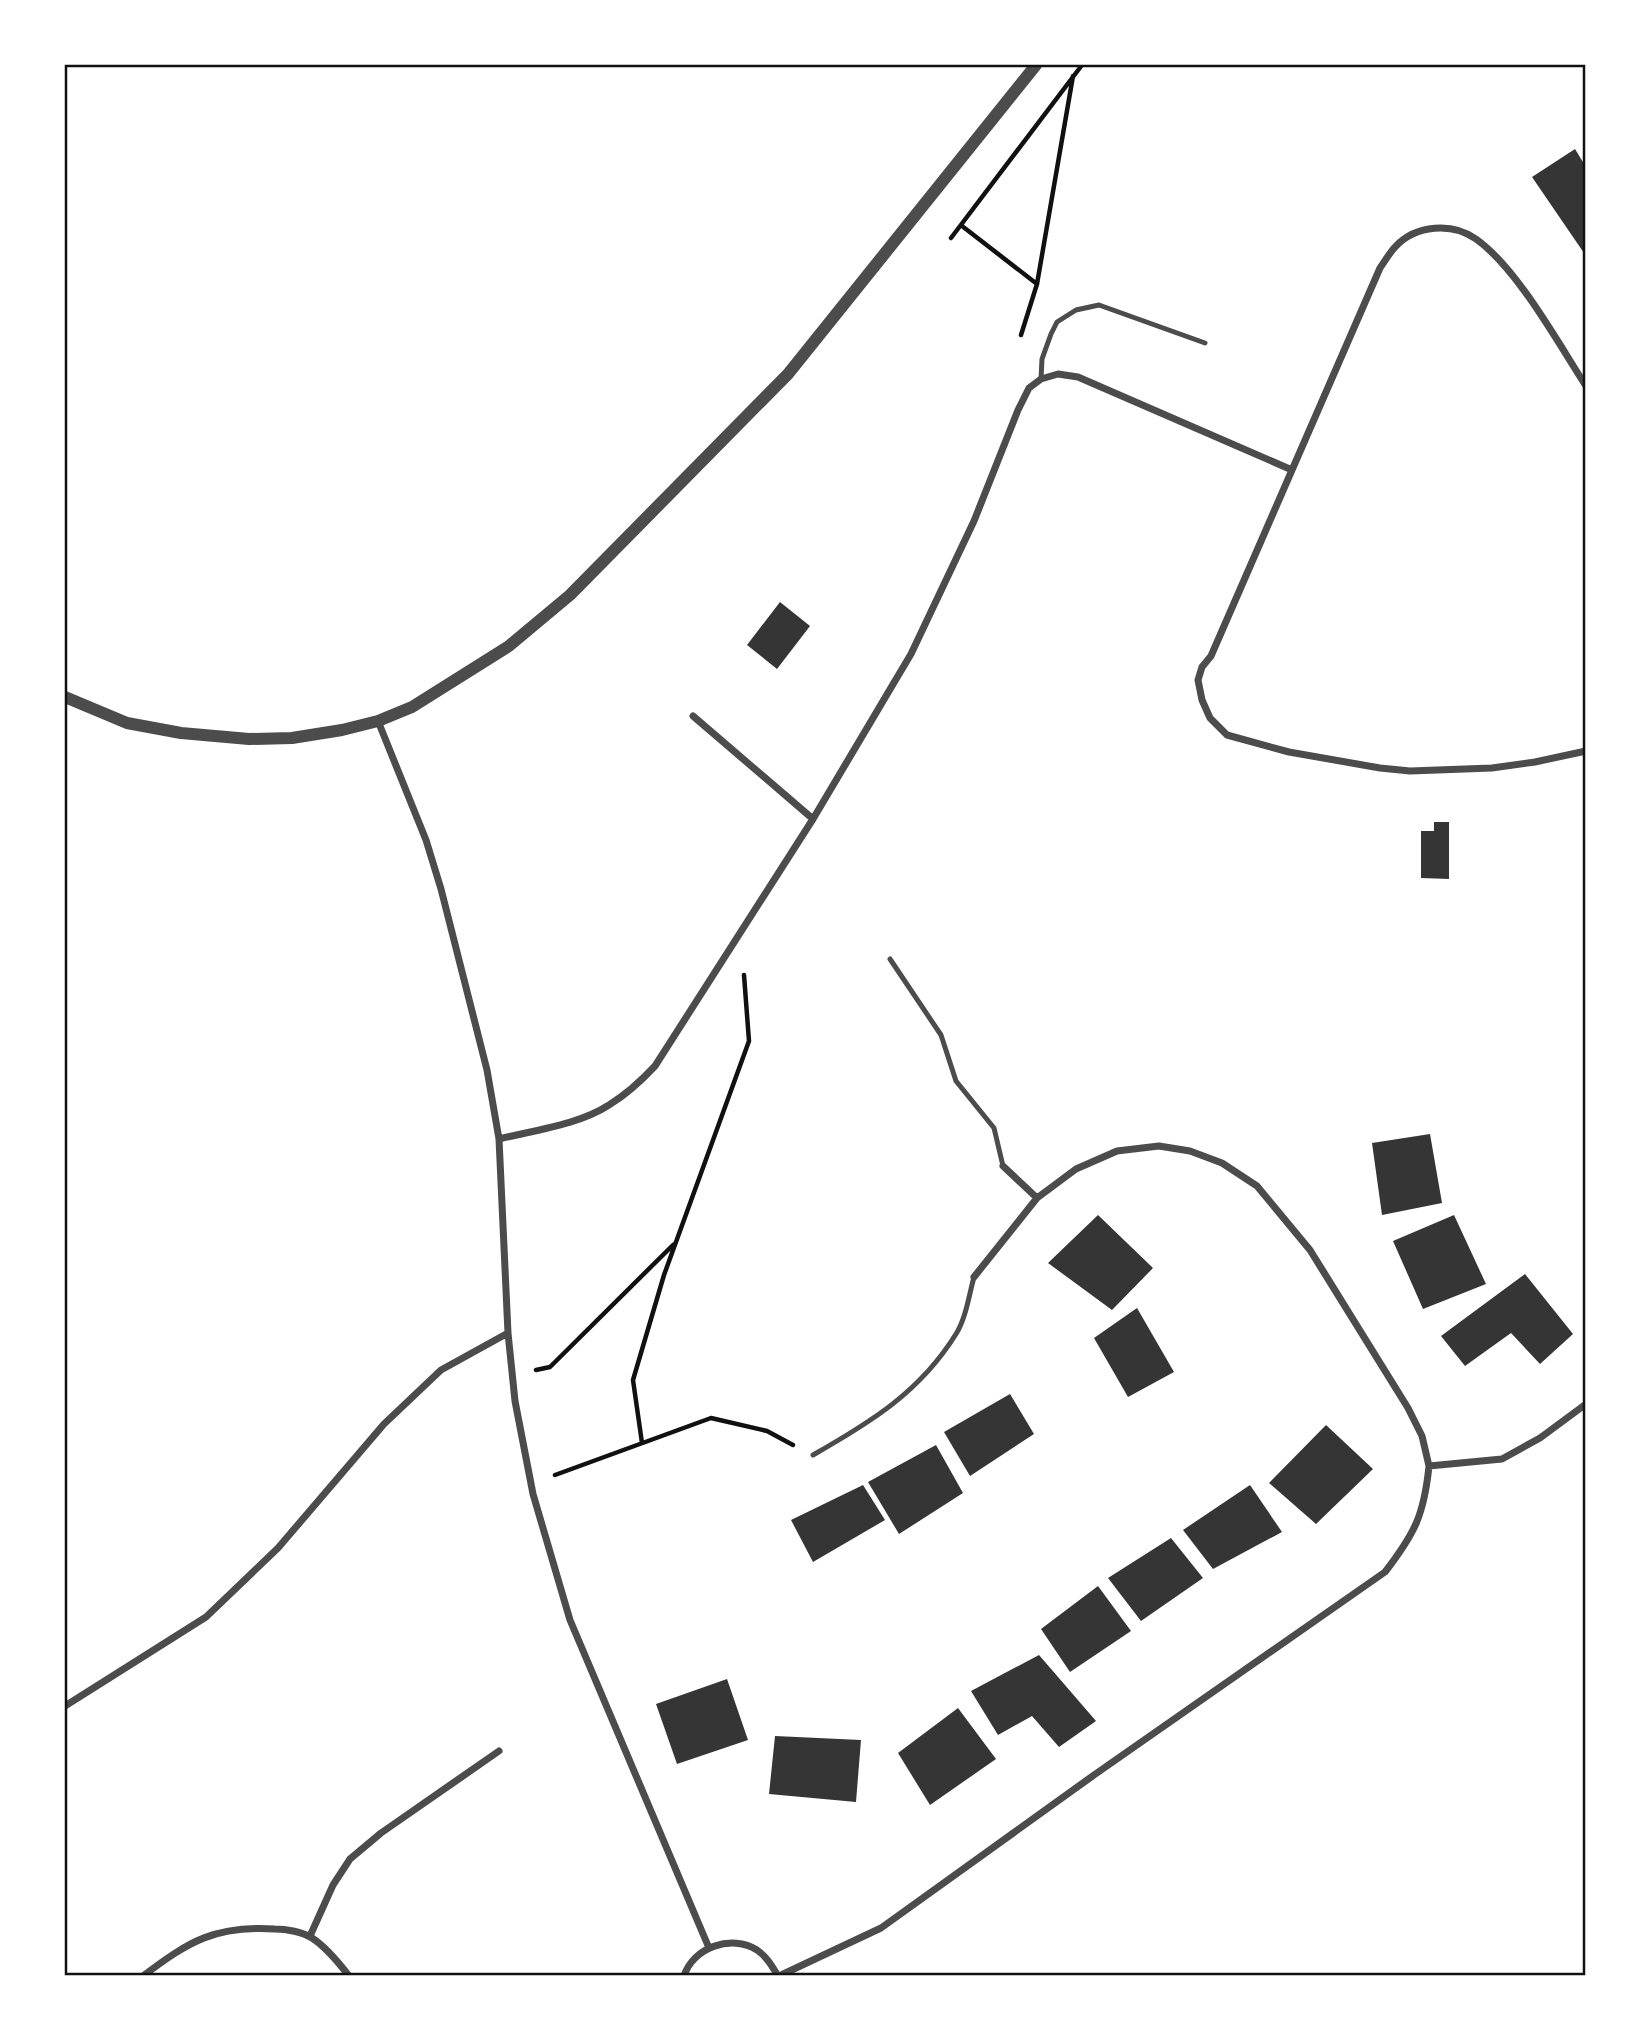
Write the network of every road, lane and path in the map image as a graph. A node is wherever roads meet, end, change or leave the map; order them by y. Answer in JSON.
{"nodes":[{"id":1,"x":1036,"y":65,"type":"edge"},
{"id":2,"x":1082,"y":65,"type":"edge"},
{"id":3,"x":1073,"y":76,"type":"junction"},
{"id":4,"x":962,"y":226,"type":"junction"},
{"id":5,"x":951,"y":238,"type":"dead end"},
{"id":6,"x":1037,"y":284,"type":"junction"},
{"id":7,"x":1205,"y":342,"type":"dead end"},
{"id":8,"x":1018,"y":347,"type":"dead end"},
{"id":9,"x":1041,"y":379,"type":"junction"},
{"id":10,"x":1586,"y":386,"type":"edge"},
{"id":11,"x":1292,"y":470,"type":"junction"},
{"id":12,"x":65,"y":697,"type":"edge"},
{"id":13,"x":693,"y":716,"type":"dead end"},
{"id":14,"x":378,"y":721,"type":"junction"},
{"id":15,"x":1586,"y":751,"type":"edge"},
{"id":16,"x":813,"y":819,"type":"junction"},
{"id":17,"x":742,"y":933,"type":"junction"},
{"id":18,"x":890,"y":960,"type":"dead end"},
{"id":19,"x":499,"y":1139,"type":"junction"},
{"id":20,"x":1003,"y":1166,"type":"joint"},
{"id":21,"x":1037,"y":1198,"type":"junction"},
{"id":22,"x":676,"y":1242,"type":"junction"},
{"id":23,"x":974,"y":1277,"type":"joint"},
{"id":24,"x":508,"y":1333,"type":"junction"},
{"id":25,"x":512,"y":1376,"type":"junction"},
{"id":26,"x":1586,"y":1405,"type":"edge"},
{"id":27,"x":642,"y":1443,"type":"junction"},
{"id":28,"x":813,"y":1455,"type":"joint"},
{"id":29,"x":1429,"y":1466,"type":"junction"},
{"id":30,"x":531,"y":1484,"type":"junction"},
{"id":31,"x":65,"y":1706,"type":"edge"},
{"id":32,"x":499,"y":1751,"type":"dead end"},
{"id":33,"x":310,"y":1936,"type":"junction"},
{"id":34,"x":709,"y":1948,"type":"junction"},
{"id":35,"x":143,"y":1976,"type":"edge"},
{"id":36,"x":349,"y":1976,"type":"edge"},
{"id":37,"x":684,"y":1976,"type":"edge"},
{"id":38,"x":778,"y":1976,"type":"edge"}],
"edges":[{"from":1,"to":14,"type":"street"},
{"from":2,"to":3,"type":"path"},
{"from":3,"to":4,"type":"path"},
{"from":3,"to":6,"type":"path"},
{"from":4,"to":5,"type":"path"},
{"from":4,"to":6,"type":"path"},
{"from":6,"to":8,"type":"path"},
{"from":7,"to":9,"type":"lane"},
{"from":9,"to":11,"type":"street"},
{"from":9,"to":16,"type":"street"},
{"from":10,"to":11,"type":"street"},
{"from":11,"to":15,"type":"street"},
{"from":12,"to":14,"type":"street"},
{"from":13,"to":16,"type":"street"},
{"from":14,"to":19,"type":"street"},
{"from":16,"to":17,"type":"street"},
{"from":17,"to":19,"type":"street"},
{"from":17,"to":22,"type":"path"},
{"from":18,"to":20,"type":"lane"},
{"from":19,"to":24,"type":"street"},
{"from":20,"to":21,"type":"street"},
{"from":21,"to":23,"type":"street"},
{"from":21,"to":29,"type":"street"},
{"from":22,"to":25,"type":"path"},
{"from":22,"to":27,"type":"path"},
{"from":23,"to":28,"type":"lane"},
{"from":24,"to":25,"type":"street"},
{"from":24,"to":31,"type":"street"},
{"from":25,"to":30,"type":"street"},
{"from":26,"to":29,"type":"street"},
{"from":27,"to":28,"type":"path"},
{"from":27,"to":30,"type":"path"},
{"from":29,"to":38,"type":"street"},
{"from":30,"to":34,"type":"street"},
{"from":32,"to":33,"type":"street"},
{"from":33,"to":35,"type":"street"},
{"from":33,"to":36,"type":"street"},
{"from":34,"to":37,"type":"street"},
{"from":34,"to":38,"type":"street"}]}
